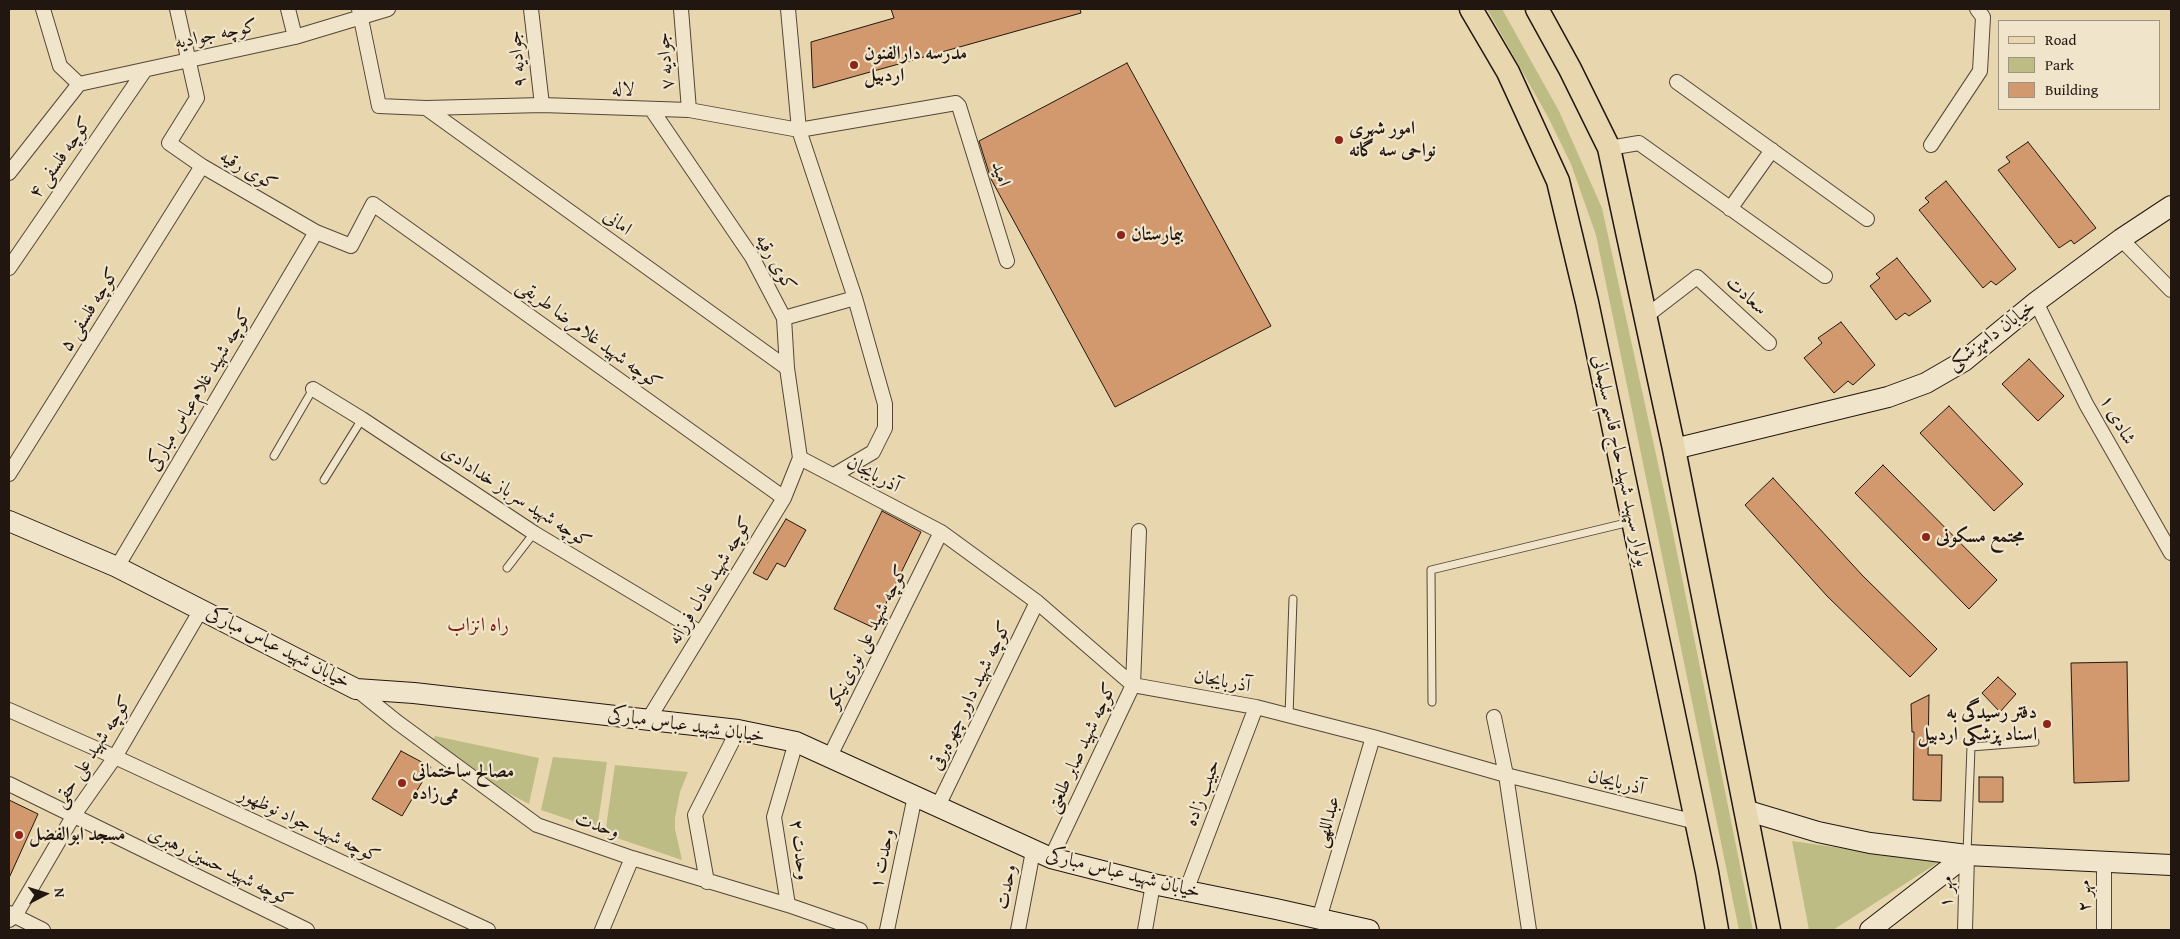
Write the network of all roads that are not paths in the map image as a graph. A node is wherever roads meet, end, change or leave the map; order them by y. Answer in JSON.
{"nodes":[{"id":1,"x":43,"y":9,"type":"edge"},
{"id":2,"x":177,"y":9,"type":"edge"},
{"id":3,"x":288,"y":9,"type":"edge"},
{"id":4,"x":388,"y":9,"type":"edge"},
{"id":5,"x":531,"y":9,"type":"edge"},
{"id":6,"x":681,"y":9,"type":"edge"},
{"id":7,"x":788,"y":9,"type":"edge"},
{"id":8,"x":1471,"y":9,"type":"edge"},
{"id":9,"x":1537,"y":9,"type":"edge"},
{"id":10,"x":1977,"y":9,"type":"edge"},
{"id":11,"x":360,"y":13,"type":"edge"},
{"id":12,"x":295,"y":37,"type":"junction"},
{"id":13,"x":189,"y":60,"type":"junction"},
{"id":14,"x":145,"y":70,"type":"junction"},
{"id":15,"x":1677,"y":82,"type":"dead end"},
{"id":16,"x":79,"y":84,"type":"junction"},
{"id":17,"x":952,"y":103,"type":"joint"},
{"id":18,"x":542,"y":105,"type":"junction"},
{"id":19,"x":426,"y":108,"type":"junction"},
{"id":20,"x":652,"y":110,"type":"junction"},
{"id":21,"x":689,"y":110,"type":"junction"},
{"id":22,"x":799,"y":130,"type":"junction"},
{"id":23,"x":1931,"y":145,"type":"dead end"},
{"id":24,"x":1609,"y":148,"type":"junction"},
{"id":25,"x":1772,"y":150,"type":"junction"},
{"id":26,"x":202,"y":166,"type":"junction"},
{"id":27,"x":9,"y":173,"type":"edge"},
{"id":28,"x":373,"y":204,"type":"joint"},
{"id":29,"x":2171,"y":206,"type":"edge"},
{"id":30,"x":1730,"y":209,"type":"junction"},
{"id":31,"x":1868,"y":219,"type":"dead end"},
{"id":32,"x":316,"y":232,"type":"junction"},
{"id":33,"x":2122,"y":239,"type":"junction"},
{"id":34,"x":1007,"y":261,"type":"dead end"},
{"id":35,"x":9,"y":268,"type":"edge"},
{"id":36,"x":1825,"y":276,"type":"dead end"},
{"id":37,"x":2171,"y":290,"type":"edge"},
{"id":38,"x":855,"y":298,"type":"junction"},
{"id":39,"x":2036,"y":302,"type":"junction"},
{"id":40,"x":784,"y":318,"type":"junction"},
{"id":41,"x":1645,"y":318,"type":"junction"},
{"id":42,"x":1769,"y":343,"type":"dead end"},
{"id":43,"x":786,"y":368,"type":"junction"},
{"id":44,"x":313,"y":389,"type":"joint"},
{"id":45,"x":362,"y":419,"type":"junction"},
{"id":46,"x":1674,"y":449,"type":"junction"},
{"id":47,"x":274,"y":456,"type":"dead end"},
{"id":48,"x":800,"y":458,"type":"junction"},
{"id":49,"x":9,"y":474,"type":"edge"},
{"id":50,"x":834,"y":474,"type":"junction"},
{"id":51,"x":324,"y":480,"type":"dead end"},
{"id":52,"x":784,"y":498,"type":"junction"},
{"id":53,"x":9,"y":521,"type":"edge"},
{"id":54,"x":1632,"y":521,"type":"junction"},
{"id":55,"x":1139,"y":531,"type":"dead end"},
{"id":56,"x":941,"y":532,"type":"junction"},
{"id":57,"x":534,"y":533,"type":"junction"},
{"id":58,"x":2171,"y":553,"type":"edge"},
{"id":59,"x":117,"y":567,"type":"junction"},
{"id":60,"x":507,"y":568,"type":"dead end"},
{"id":61,"x":1293,"y":599,"type":"dead end"},
{"id":62,"x":1037,"y":602,"type":"junction"},
{"id":63,"x":202,"y":608,"type":"junction"},
{"id":64,"x":701,"y":634,"type":"junction"},
{"id":65,"x":1133,"y":685,"type":"junction"},
{"id":66,"x":356,"y":688,"type":"junction"},
{"id":67,"x":1432,"y":702,"type":"dead end"},
{"id":68,"x":1256,"y":707,"type":"junction"},
{"id":69,"x":9,"y":710,"type":"edge"},
{"id":70,"x":1288,"y":716,"type":"junction"},
{"id":71,"x":1494,"y":717,"type":"dead end"},
{"id":72,"x":648,"y":720,"type":"junction"},
{"id":73,"x":738,"y":730,"type":"junction"},
{"id":74,"x":1373,"y":737,"type":"junction"},
{"id":75,"x":796,"y":742,"type":"junction"},
{"id":76,"x":2035,"y":742,"type":"dead end"},
{"id":77,"x":115,"y":757,"type":"junction"},
{"id":78,"x":829,"y":758,"type":"junction"},
{"id":79,"x":1506,"y":775,"type":"junction"},
{"id":80,"x":9,"y":784,"type":"edge"},
{"id":81,"x":915,"y":796,"type":"junction"},
{"id":82,"x":938,"y":806,"type":"junction"},
{"id":83,"x":1745,"y":810,"type":"junction"},
{"id":84,"x":74,"y":815,"type":"junction"},
{"id":85,"x":1696,"y":822,"type":"junction"},
{"id":86,"x":1042,"y":855,"type":"junction"},
{"id":87,"x":1967,"y":855,"type":"junction"},
{"id":88,"x":632,"y":858,"type":"junction"},
{"id":89,"x":2104,"y":862,"type":"junction"},
{"id":90,"x":2171,"y":864,"type":"edge"},
{"id":91,"x":707,"y":882,"type":"junction"},
{"id":92,"x":1152,"y":884,"type":"junction"},
{"id":93,"x":1186,"y":891,"type":"junction"},
{"id":94,"x":788,"y":905,"type":"junction"},
{"id":95,"x":11,"y":916,"type":"edge"},
{"id":96,"x":1319,"y":919,"type":"junction"},
{"id":97,"x":43,"y":930,"type":"edge"},
{"id":98,"x":307,"y":930,"type":"edge"},
{"id":99,"x":488,"y":930,"type":"edge"},
{"id":100,"x":602,"y":930,"type":"edge"},
{"id":101,"x":860,"y":930,"type":"edge"},
{"id":102,"x":887,"y":930,"type":"edge"},
{"id":103,"x":1018,"y":930,"type":"edge"},
{"id":104,"x":1145,"y":930,"type":"edge"},
{"id":105,"x":1369,"y":930,"type":"edge"},
{"id":106,"x":1529,"y":930,"type":"edge"},
{"id":107,"x":1717,"y":930,"type":"edge"},
{"id":108,"x":1769,"y":930,"type":"edge"},
{"id":109,"x":1870,"y":930,"type":"edge"},
{"id":110,"x":1965,"y":930,"type":"edge"},
{"id":111,"x":2104,"y":930,"type":"edge"}],
"edges":[{"from":1,"to":16,"type":"street"},
{"from":2,"to":13,"type":"street"},
{"from":3,"to":12,"type":"street"},
{"from":4,"to":11,"type":"street","name":"کوچه جوادیه"},
{"from":5,"to":18,"type":"street","name":"جوادیه ۹"},
{"from":6,"to":21,"type":"street","name":"جوادیه ۷"},
{"from":7,"to":22,"type":"street"},
{"from":8,"to":54,"type":"main road","name":"بولوار سپهبد شهید حاج قاسم سلیمانی"},
{"from":9,"to":24,"type":"main road"},
{"from":10,"to":23,"type":"street"},
{"from":11,"to":12,"type":"street","name":"کوچه جوادیه"},
{"from":11,"to":19,"type":"street","name":"لاله"},
{"from":12,"to":13,"type":"street","name":"کوچه جوادیه"},
{"from":13,"to":14,"type":"street","name":"کوچه جوادیه"},
{"from":13,"to":26,"type":"street","name":"کوی رقیه"},
{"from":14,"to":16,"type":"street","name":"کوچه جوادیه"},
{"from":14,"to":35,"type":"street","name":"کوچه فلسفی ۴"},
{"from":15,"to":25,"type":"street"},
{"from":16,"to":27,"type":"street"},
{"from":17,"to":22,"type":"street","name":"لاله"},
{"from":17,"to":34,"type":"street","name":"امید"},
{"from":18,"to":19,"type":"street","name":"لاله"},
{"from":18,"to":20,"type":"street","name":"لاله"},
{"from":19,"to":43,"type":"street","name":"امانی"},
{"from":20,"to":21,"type":"street","name":"لاله"},
{"from":20,"to":40,"type":"street","name":"کوی رقیه"},
{"from":21,"to":22,"type":"street","name":"لاله"},
{"from":22,"to":38,"type":"street"},
{"from":24,"to":30,"type":"street"},
{"from":24,"to":41,"type":"main road"},
{"from":25,"to":30,"type":"street"},
{"from":25,"to":31,"type":"street"},
{"from":26,"to":32,"type":"street","name":"کوی رقیه"},
{"from":26,"to":49,"type":"street","name":"کوچه فلسفی ۵"},
{"from":28,"to":32,"type":"street","name":"کوی رقیه"},
{"from":28,"to":52,"type":"street","name":"کوچه شهید غلامرضا طریقی"},
{"from":29,"to":33,"type":"street","name":"خیابان دامپزشکی"},
{"from":30,"to":36,"type":"street"},
{"from":32,"to":59,"type":"street","name":"کوچه شهید غلام‌عباس مبارکی"},
{"from":33,"to":37,"type":"street"},
{"from":33,"to":39,"type":"street","name":"خیابان دامپزشکی"},
{"from":38,"to":40,"type":"street"},
{"from":38,"to":50,"type":"street"},
{"from":39,"to":46,"type":"street","name":"خیابان دامپزشکی"},
{"from":39,"to":58,"type":"street","name":"شادی ۱"},
{"from":40,"to":43,"type":"street","name":"کوی رقیه"},
{"from":41,"to":42,"type":"street","name":"سعادت"},
{"from":41,"to":46,"type":"main road"},
{"from":43,"to":48,"type":"street","name":"کوی رقیه"},
{"from":44,"to":45,"type":"street","name":"کوچه شهید سرباز خدادادی"},
{"from":44,"to":47,"type":"lane"},
{"from":45,"to":51,"type":"lane"},
{"from":45,"to":57,"type":"street","name":"کوچه شهید سرباز خدادادی"},
{"from":46,"to":83,"type":"main road"},
{"from":48,"to":50,"type":"street","name":"آذربایجان"},
{"from":48,"to":52,"type":"street","name":"کوچه شهید عادل فرزانه"},
{"from":50,"to":56,"type":"street","name":"آذربایجان"},
{"from":52,"to":64,"type":"street","name":"کوچه شهید عادل فرزانه"},
{"from":53,"to":59,"type":"street","name":"خیابان شهید عباس مبارکی"},
{"from":54,"to":67,"type":"lane"},
{"from":54,"to":85,"type":"main road","name":"بولوار سپهبد شهید حاج قاسم سلیمانی"},
{"from":55,"to":65,"type":"street","name":"کوچه شهید صابر طلعتی"},
{"from":56,"to":62,"type":"street","name":"آذربایجان"},
{"from":56,"to":78,"type":"street","name":"کوچه شهید علی نوری‌نیکو"},
{"from":57,"to":60,"type":"lane"},
{"from":57,"to":64,"type":"street","name":"کوچه شهید سرباز خدادادی"},
{"from":59,"to":63,"type":"street","name":"خیابان شهید عباس مبارکی"},
{"from":61,"to":70,"type":"lane"},
{"from":62,"to":65,"type":"street","name":"آذربایجان"},
{"from":62,"to":82,"type":"street","name":"کوچه شهید داور چهره‌برقی"},
{"from":63,"to":66,"type":"street","name":"خیابان شهید عباس مبارکی"},
{"from":63,"to":77,"type":"street","name":"کوچه شهید علی حقی"},
{"from":64,"to":72,"type":"street","name":"کوچه شهید عادل فرزانه"},
{"from":65,"to":68,"type":"street","name":"آذربایجان"},
{"from":65,"to":86,"type":"street","name":"کوچه شهید صابر طلعتی"},
{"from":66,"to":72,"type":"street","name":"خیابان شهید عباس مبارکی"},
{"from":66,"to":88,"type":"street","name":"وحدت"},
{"from":68,"to":70,"type":"street","name":"آذربایجان"},
{"from":68,"to":93,"type":"street","name":"حبیب زاده"},
{"from":69,"to":77,"type":"street","name":"کوچه شهید جواد نوظهور"},
{"from":70,"to":74,"type":"street","name":"آذربایجان"},
{"from":71,"to":79,"type":"street"},
{"from":72,"to":73,"type":"street","name":"خیابان شهید عباس مبارکی"},
{"from":73,"to":75,"type":"street","name":"خیابان شهید عباس مبارکی"},
{"from":73,"to":91,"type":"street"},
{"from":74,"to":79,"type":"street","name":"آذربایجان"},
{"from":74,"to":96,"type":"street","name":"عبداللهی"},
{"from":75,"to":78,"type":"street","name":"خیابان شهید عباس مبارکی"},
{"from":75,"to":94,"type":"street","name":"وحدت ۲"},
{"from":76,"to":87,"type":"lane"},
{"from":77,"to":84,"type":"street","name":"کوچه شهید علی حقی"},
{"from":77,"to":99,"type":"street","name":"کوچه شهید جواد نوظهور"},
{"from":78,"to":81,"type":"street","name":"خیابان شهید عباس مبارکی"},
{"from":79,"to":85,"type":"street","name":"آذربایجان"},
{"from":79,"to":106,"type":"street"},
{"from":80,"to":84,"type":"street","name":"کوچه شهید حسین رهبری"},
{"from":81,"to":82,"type":"street","name":"خیابان شهید عباس مبارکی"},
{"from":81,"to":102,"type":"street","name":"وحدت ۱"},
{"from":82,"to":86,"type":"street","name":"خیابان شهید عباس مبارکی"},
{"from":83,"to":87,"type":"street"},
{"from":83,"to":108,"type":"main road"},
{"from":84,"to":95,"type":"street","name":"کوچه شهید علی حقی"},
{"from":84,"to":98,"type":"street","name":"کوچه شهید حسین رهبری"},
{"from":85,"to":107,"type":"main road","name":"بولوار سپهبد شهید حاج قاسم سلیمانی"},
{"from":86,"to":92,"type":"street","name":"خیابان شهید عباس مبارکی"},
{"from":86,"to":103,"type":"street","name":"وحدت"},
{"from":87,"to":89,"type":"street"},
{"from":87,"to":109,"type":"street"},
{"from":87,"to":110,"type":"street","name":"مهر ۱"},
{"from":88,"to":91,"type":"street","name":"وحدت"},
{"from":88,"to":100,"type":"street"},
{"from":89,"to":90,"type":"street"},
{"from":89,"to":111,"type":"street","name":"مهر ۲"},
{"from":91,"to":94,"type":"street","name":"وحدت"},
{"from":92,"to":93,"type":"street","name":"خیابان شهید عباس مبارکی"},
{"from":92,"to":104,"type":"street"},
{"from":93,"to":96,"type":"street","name":"خیابان شهید عباس مبارکی"},
{"from":94,"to":101,"type":"street","name":"وحدت"},
{"from":95,"to":97,"type":"street"},
{"from":96,"to":105,"type":"street","name":"خیابان شهید عباس مبارکی"}]}
